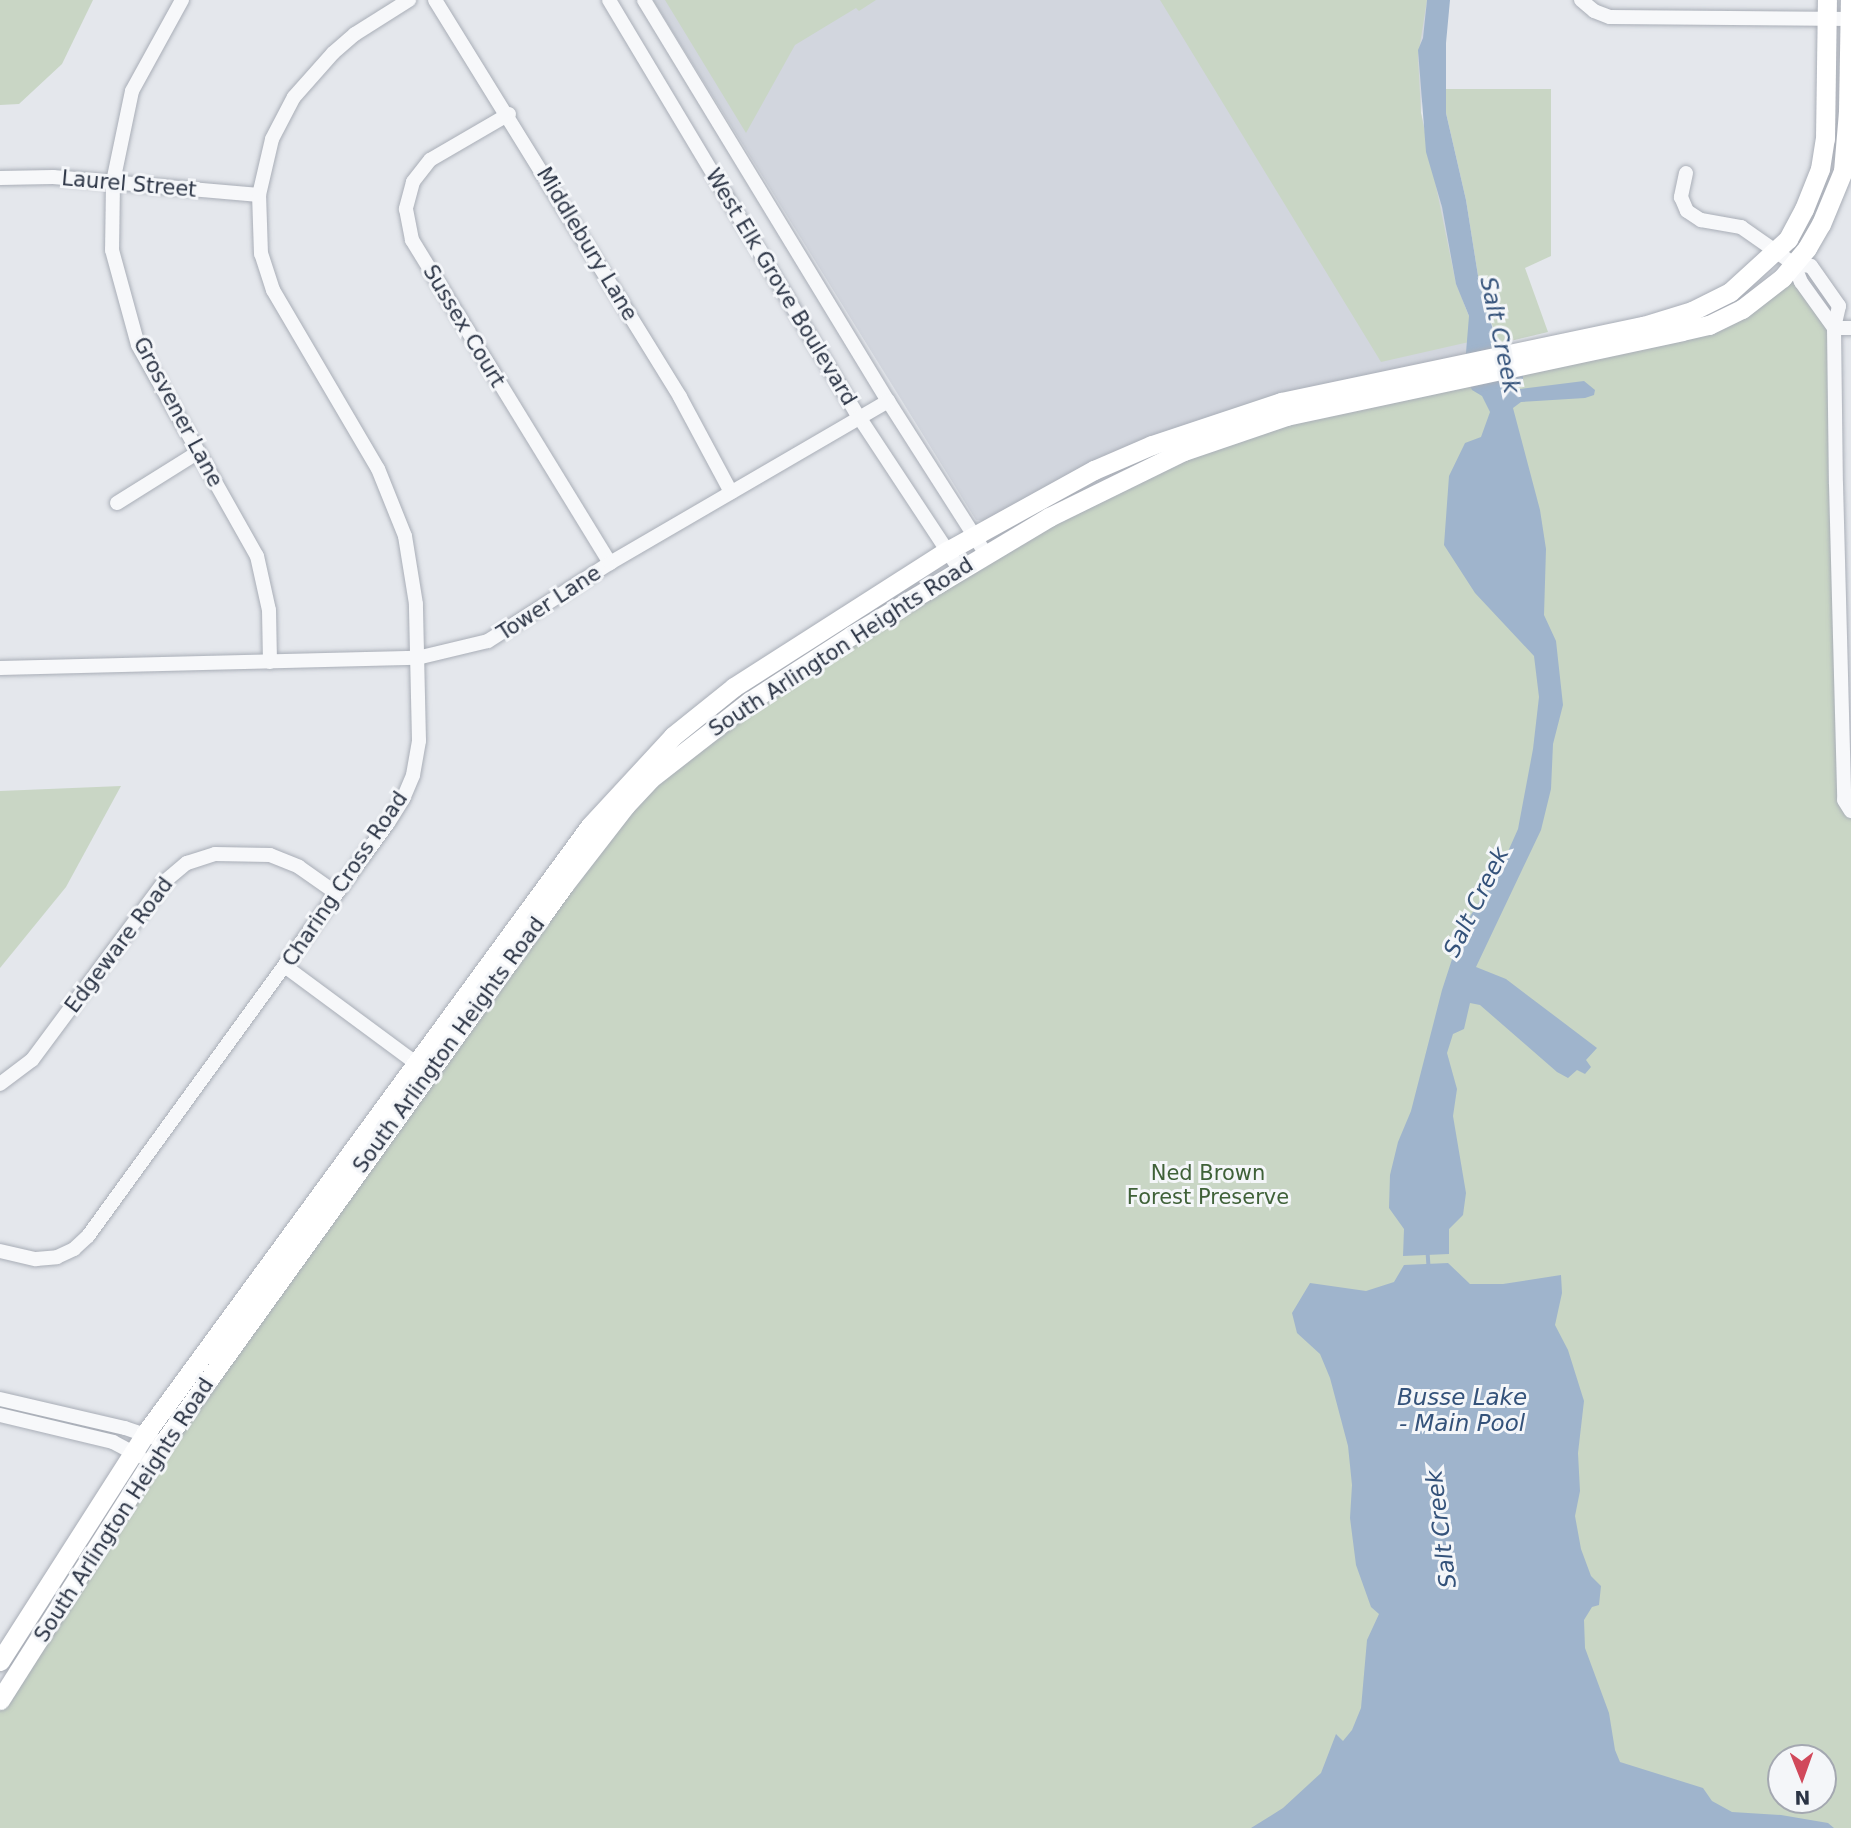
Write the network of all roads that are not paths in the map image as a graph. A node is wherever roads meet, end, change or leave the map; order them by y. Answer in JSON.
{"nodes":[{"id":1,"x":182,"y":0,"type":"edge"},
{"id":2,"x":409,"y":0,"type":"edge"},
{"id":3,"x":435,"y":0,"type":"edge"},
{"id":4,"x":609,"y":0,"type":"edge"},
{"id":5,"x":644,"y":0,"type":"edge"},
{"id":6,"x":1581,"y":0,"type":"edge"},
{"id":7,"x":1827,"y":10,"type":"edge"},
{"id":8,"x":1850,"y":13,"type":"edge"},
{"id":9,"x":509,"y":114,"type":"junction"},
{"id":10,"x":1847,"y":171,"type":"edge"},
{"id":11,"x":1686,"y":173,"type":"dead end"},
{"id":12,"x":0,"y":178,"type":"edge"},
{"id":13,"x":113,"y":182,"type":"junction"},
{"id":14,"x":259,"y":195,"type":"junction"},
{"id":15,"x":1776,"y":251,"type":"junction"},
{"id":16,"x":1794,"y":264,"type":"junction"},
{"id":17,"x":1834,"y":328,"type":"junction"},
{"id":18,"x":1851,"y":328,"type":"edge"},
{"id":19,"x":1522,"y":359,"type":"junction"},
{"id":20,"x":1457,"y":372,"type":"junction"},
{"id":21,"x":888,"y":401,"type":"junction"},
{"id":22,"x":859,"y":417,"type":"junction"},
{"id":23,"x":197,"y":453,"type":"junction"},
{"id":24,"x":731,"y":492,"type":"junction"},
{"id":25,"x":1844,"y":498,"type":"edge"},
{"id":26,"x":117,"y":503,"type":"dead end"},
{"id":27,"x":974,"y":535,"type":"junction"},
{"id":28,"x":947,"y":551,"type":"junction"},
{"id":29,"x":986,"y":554,"type":"junction"},
{"id":30,"x":610,"y":563,"type":"junction"},
{"id":31,"x":960,"y":570,"type":"junction"},
{"id":32,"x":1846,"y":654,"type":"edge"},
{"id":33,"x":417,"y":658,"type":"junction"},
{"id":34,"x":270,"y":662,"type":"junction"},
{"id":35,"x":0,"y":668,"type":"edge"},
{"id":36,"x":1851,"y":811,"type":"edge"},
{"id":37,"x":336,"y":893,"type":"junction"},
{"id":38,"x":286,"y":967,"type":"junction"},
{"id":39,"x":418,"y":1064,"type":"junction"},
{"id":40,"x":0,"y":1084,"type":"edge"},
{"id":41,"x":0,"y":1251,"type":"edge"},
{"id":42,"x":0,"y":1399,"type":"edge"},
{"id":43,"x":0,"y":1415,"type":"edge"},
{"id":44,"x":145,"y":1434,"type":"junction"},
{"id":45,"x":163,"y":1443,"type":"junction"},
{"id":46,"x":132,"y":1452,"type":"junction"},
{"id":47,"x":150,"y":1464,"type":"junction"},
{"id":48,"x":0,"y":1661,"type":"edge"},
{"id":49,"x":0,"y":1700,"type":"edge"}],
"edges":[{"from":1,"to":13,"type":"street","name":"Grosvener Lane"},
{"from":2,"to":14,"type":"street","name":"Charing Cross Road"},
{"from":3,"to":9,"type":"street","name":"Middlebury Lane"},
{"from":4,"to":22,"type":"street","name":"West Elk Grove Boulevard"},
{"from":5,"to":21,"type":"street","name":"West Elk Grove Boulevard"},
{"from":6,"to":7,"type":"street"},
{"from":7,"to":8,"type":"street"},
{"from":7,"to":15,"type":"main road","name":"South Arlington Heights Road"},
{"from":8,"to":10,"type":"main road","name":"South Arlington Heights Road"},
{"from":9,"to":24,"type":"street","name":"Middlebury Lane"},
{"from":9,"to":30,"type":"street","name":"Sussex Court"},
{"from":10,"to":16,"type":"main road","name":"South Arlington Heights Road"},
{"from":11,"to":15,"type":"street"},
{"from":12,"to":13,"type":"street","name":"Laurel Street"},
{"from":13,"to":14,"type":"street","name":"Laurel Street"},
{"from":13,"to":23,"type":"street","name":"Grosvener Lane"},
{"from":14,"to":33,"type":"street","name":"Charing Cross Road"},
{"from":15,"to":16,"type":"street"},
{"from":15,"to":19,"type":"main road","name":"South Arlington Heights Road"},
{"from":16,"to":17,"type":"street"},
{"from":16,"to":19,"type":"main road","name":"South Arlington Heights Road"},
{"from":17,"to":18,"type":"street"},
{"from":17,"to":25,"type":"street"},
{"from":19,"to":20,"type":"main road","name":"South Arlington Heights Road"},
{"from":20,"to":27,"type":"main road","name":"South Arlington Heights Road"},
{"from":20,"to":29,"type":"main road","name":"South Arlington Heights Road"},
{"from":21,"to":22,"type":"street","name":"Tower Lane"},
{"from":21,"to":27,"type":"street","name":"West Elk Grove Boulevard"},
{"from":22,"to":24,"type":"street","name":"Tower Lane"},
{"from":22,"to":28,"type":"street","name":"West Elk Grove Boulevard"},
{"from":23,"to":26,"type":"street"},
{"from":23,"to":34,"type":"street","name":"Grosvener Lane"},
{"from":24,"to":30,"type":"street","name":"Tower Lane"},
{"from":25,"to":32,"type":"street"},
{"from":27,"to":28,"type":"main road","name":"South Arlington Heights Road"},
{"from":27,"to":29,"type":"street","name":"West Elk Grove Boulevard"},
{"from":28,"to":31,"type":"street","name":"West Elk Grove Boulevard"},
{"from":28,"to":39,"type":"main road","name":"South Arlington Heights Road"},
{"from":29,"to":31,"type":"main road","name":"South Arlington Heights Road"},
{"from":30,"to":33,"type":"street","name":"Tower Lane"},
{"from":31,"to":45,"type":"main road","name":"South Arlington Heights Road"},
{"from":32,"to":36,"type":"street"},
{"from":33,"to":34,"type":"street","name":"Tower Lane"},
{"from":33,"to":37,"type":"street","name":"Charing Cross Road"},
{"from":34,"to":35,"type":"street","name":"Tower Lane"},
{"from":37,"to":38,"type":"street","name":"Charing Cross Road"},
{"from":37,"to":40,"type":"street","name":"Edgeware Road"},
{"from":38,"to":39,"type":"street"},
{"from":38,"to":41,"type":"street","name":"Charing Cross Road"},
{"from":39,"to":44,"type":"main road","name":"South Arlington Heights Road"},
{"from":42,"to":44,"type":"street"},
{"from":43,"to":46,"type":"street"},
{"from":44,"to":45,"type":"street"},
{"from":44,"to":46,"type":"main road","name":"South Arlington Heights Road"},
{"from":45,"to":47,"type":"main road","name":"South Arlington Heights Road"},
{"from":46,"to":47,"type":"street"},
{"from":46,"to":48,"type":"main road","name":"South Arlington Heights Road"},
{"from":47,"to":49,"type":"main road","name":"South Arlington Heights Road"}]}
